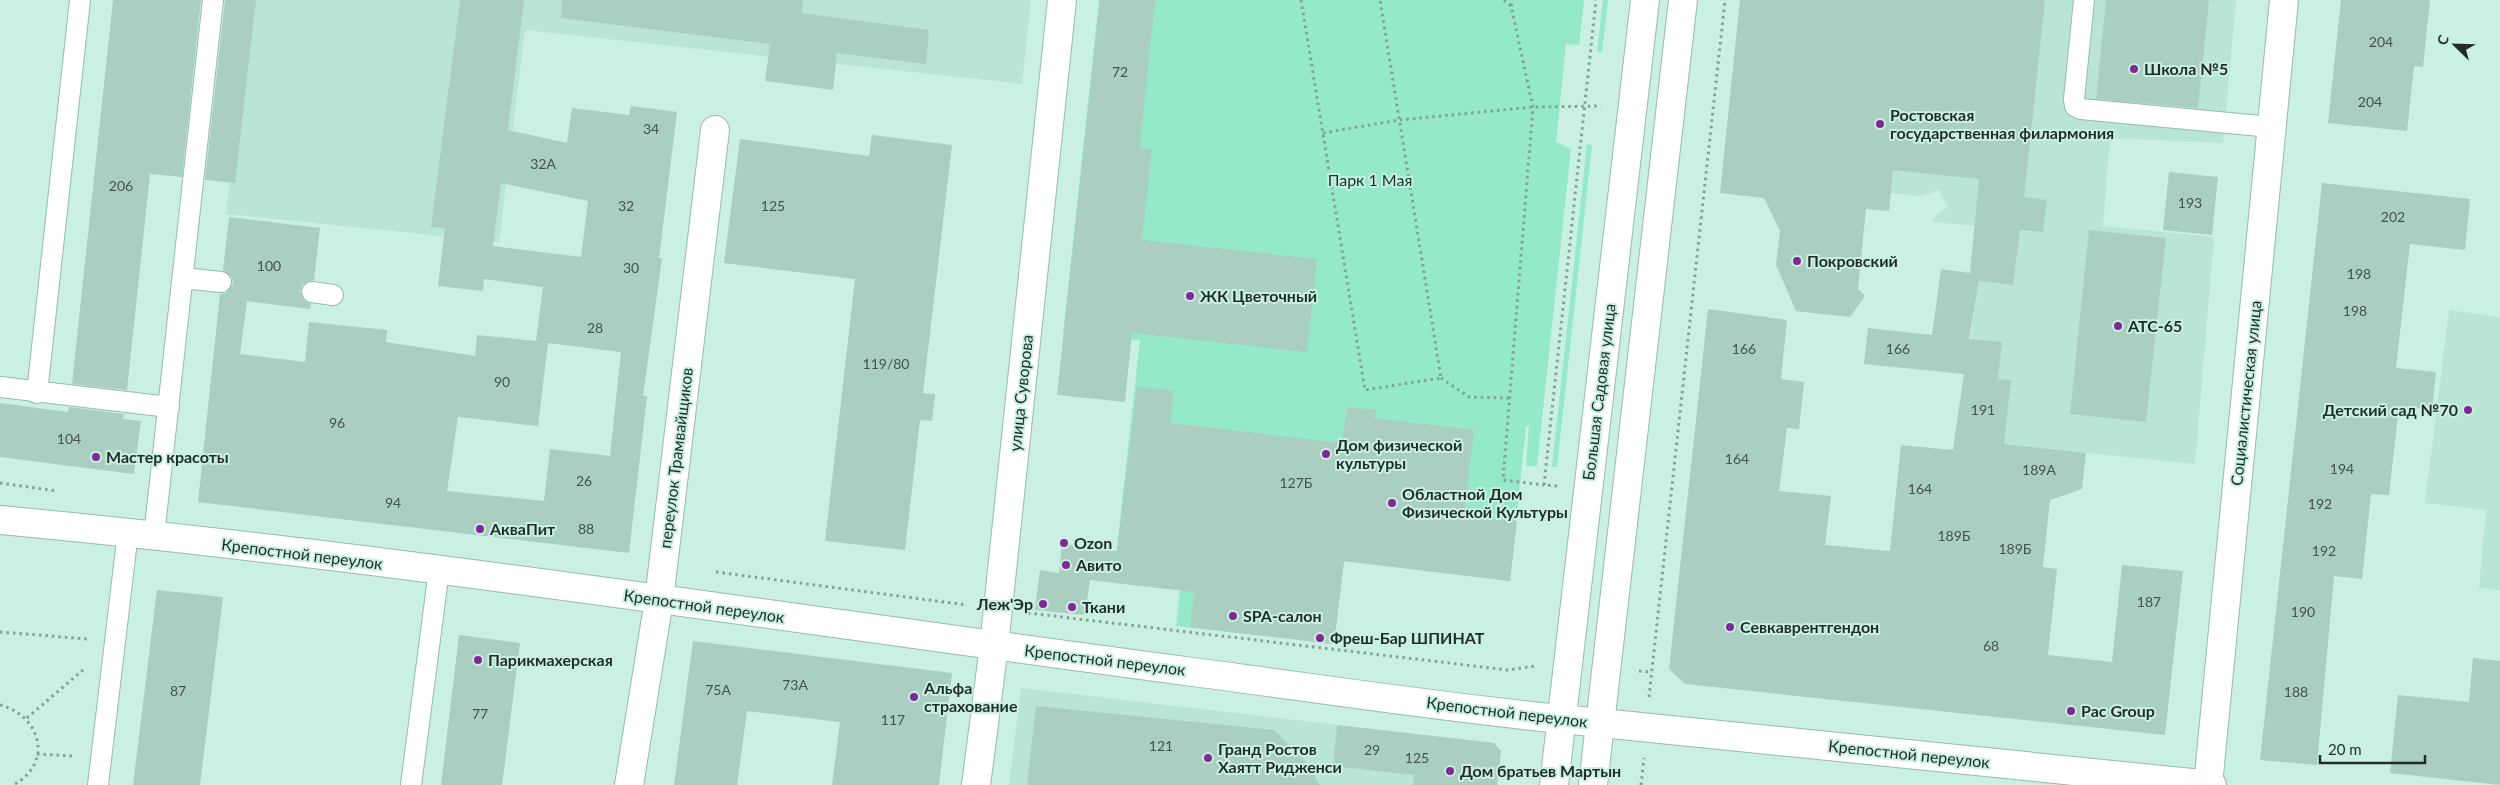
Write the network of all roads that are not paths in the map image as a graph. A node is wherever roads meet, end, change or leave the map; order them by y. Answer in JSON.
{"nodes":[{"id":1,"x":80,"y":0,"type":"edge"},
{"id":2,"x":213,"y":0,"type":"edge"},
{"id":3,"x":1062,"y":0,"type":"edge"},
{"id":4,"x":1645,"y":0,"type":"edge"},
{"id":5,"x":1683,"y":0,"type":"edge"},
{"id":6,"x":2084,"y":0,"type":"edge"},
{"id":7,"x":2284,"y":0,"type":"edge"},
{"id":8,"x":2271,"y":127,"type":"junction"},
{"id":9,"x":715,"y":130,"type":"dead end"},
{"id":10,"x":183,"y":278,"type":"junction"},
{"id":11,"x":221,"y":282,"type":"dead end"},
{"id":12,"x":312,"y":292,"type":"dead end"},
{"id":13,"x":333,"y":295,"type":"dead end"},
{"id":14,"x":0,"y":387,"type":"edge"},
{"id":15,"x":38,"y":392,"type":"junction"},
{"id":16,"x":169,"y":407,"type":"junction"},
{"id":17,"x":0,"y":520,"type":"edge"},
{"id":18,"x":141,"y":534,"type":"junction"},
{"id":19,"x":439,"y":570,"type":"junction"},
{"id":20,"x":659,"y":600,"type":"junction"},
{"id":21,"x":994,"y":646,"type":"junction"},
{"id":22,"x":1562,"y":719,"type":"junction"},
{"id":23,"x":1600,"y":722,"type":"junction"},
{"id":24,"x":98,"y":785,"type":"edge"},
{"id":25,"x":411,"y":785,"type":"edge"},
{"id":26,"x":629,"y":785,"type":"edge"},
{"id":27,"x":976,"y":785,"type":"edge"},
{"id":28,"x":1554,"y":785,"type":"edge"},
{"id":29,"x":1593,"y":785,"type":"edge"},
{"id":30,"x":2208,"y":785,"type":"edge"},
{"id":31,"x":2212,"y":785,"type":"edge"}],
"edges":[{"from":1,"to":15,"type":"lane"},
{"from":2,"to":10,"type":"lane"},
{"from":3,"to":21,"type":"street","name":"улица Суворова"},
{"from":4,"to":22,"type":"street","name":"Большая Садовая улица"},
{"from":5,"to":23,"type":"street"},
{"from":6,"to":8,"type":"lane"},
{"from":7,"to":8,"type":"street","name":"Социалистическая улица"},
{"from":8,"to":30,"type":"street","name":"Социалистическая улица"},
{"from":9,"to":20,"type":"street","name":"переулок Трамвайщиков"},
{"from":10,"to":11,"type":"lane"},
{"from":10,"to":16,"type":"lane"},
{"from":12,"to":13,"type":"lane"},
{"from":14,"to":15,"type":"lane"},
{"from":15,"to":16,"type":"lane"},
{"from":16,"to":18,"type":"lane"},
{"from":17,"to":18,"type":"street","name":"Крепостной переулок"},
{"from":18,"to":19,"type":"street","name":"Крепостной переулок"},
{"from":18,"to":24,"type":"lane"},
{"from":19,"to":20,"type":"street","name":"Крепостной переулок"},
{"from":19,"to":25,"type":"lane"},
{"from":20,"to":21,"type":"street","name":"Крепостной переулок"},
{"from":20,"to":26,"type":"street","name":"переулок Трамвайщиков"},
{"from":21,"to":22,"type":"street","name":"Крепостной переулок"},
{"from":21,"to":27,"type":"street","name":"улица Суворова"},
{"from":22,"to":23,"type":"street","name":"Крепостной переулок"},
{"from":22,"to":28,"type":"street","name":"Большая Садовая улица"},
{"from":23,"to":29,"type":"street"},
{"from":23,"to":30,"type":"street","name":"Крепостной переулок"},
{"from":30,"to":31,"type":"street","name":"Крепостной переулок"}]}
